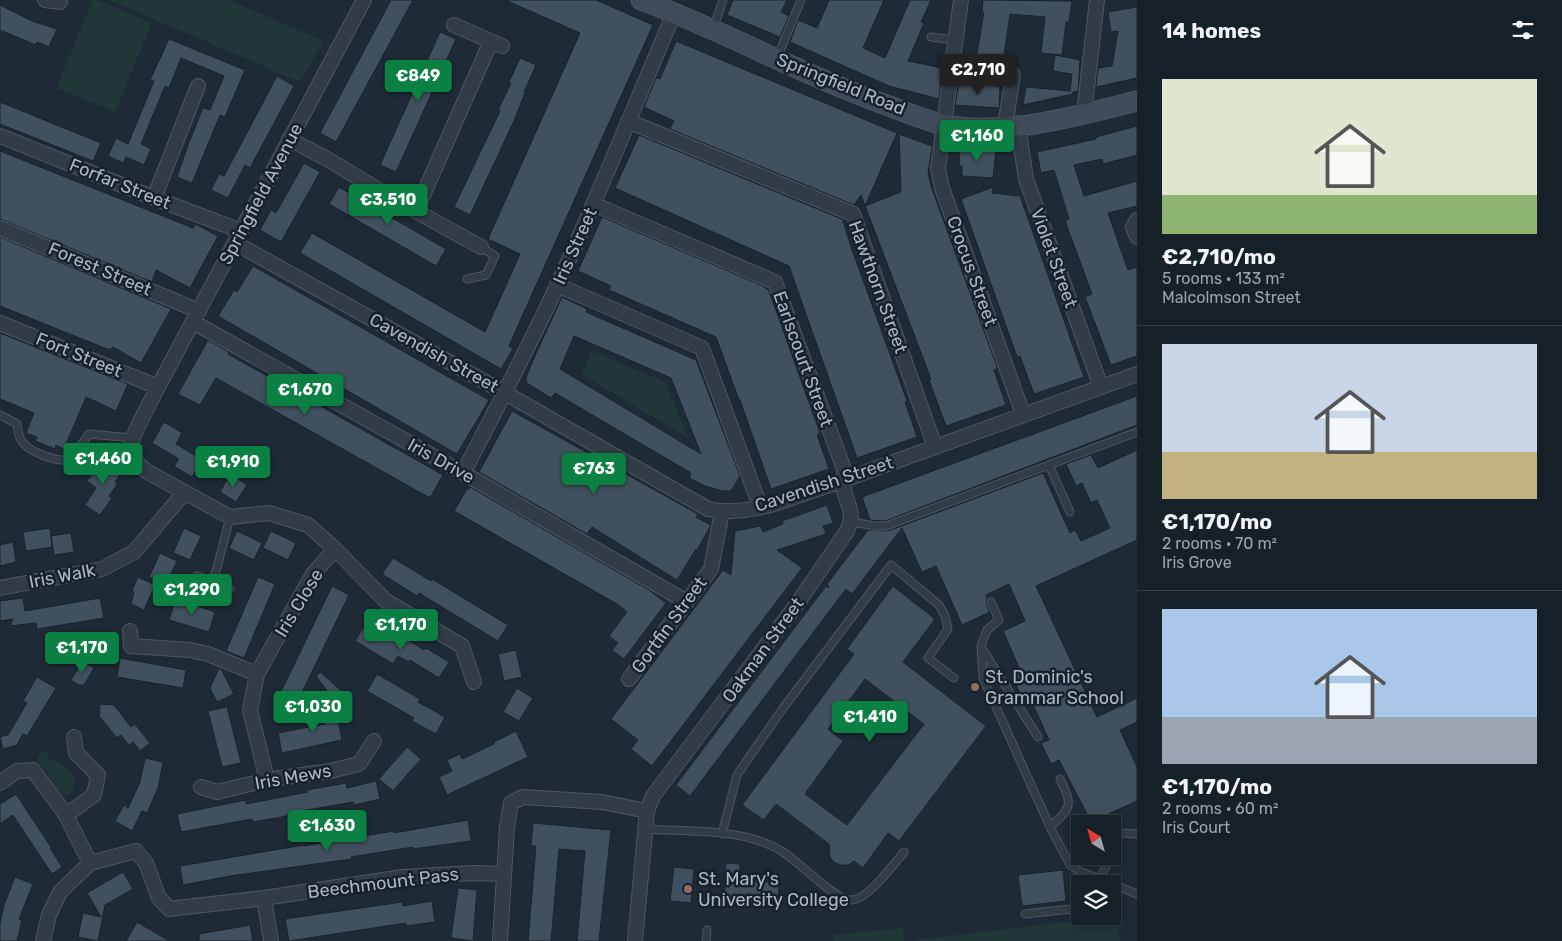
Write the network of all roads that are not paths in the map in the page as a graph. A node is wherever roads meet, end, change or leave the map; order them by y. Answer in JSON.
{"nodes":[{"id":1,"x":45,"y":0,"type":"edge"},
{"id":2,"x":364,"y":0,"type":"edge"},
{"id":3,"x":641,"y":0,"type":"edge"},
{"id":4,"x":723,"y":0,"type":"edge"},
{"id":5,"x":801,"y":0,"type":"edge"},
{"id":6,"x":961,"y":0,"type":"edge"},
{"id":7,"x":1097,"y":0,"type":"edge"},
{"id":8,"x":60,"y":1,"type":"edge"},
{"id":9,"x":674,"y":12,"type":"junction"},
{"id":10,"x":454,"y":24,"type":"dead end"},
{"id":11,"x":712,"y":30,"type":"junction"},
{"id":12,"x":931,"y":36,"type":"dead end"},
{"id":13,"x":956,"y":40,"type":"junction"},
{"id":14,"x":777,"y":58,"type":"junction"},
{"id":15,"x":1013,"y":74,"type":"dead end"},
{"id":16,"x":198,"y":86,"type":"dead end"},
{"id":17,"x":1137,"y":101,"type":"edge"},
{"id":18,"x":1084,"y":114,"type":"junction"},
{"id":19,"x":628,"y":121,"type":"junction"},
{"id":20,"x":945,"y":125,"type":"junction"},
{"id":21,"x":1012,"y":126,"type":"junction"},
{"id":22,"x":0,"y":136,"type":"edge"},
{"id":23,"x":289,"y":139,"type":"junction"},
{"id":24,"x":154,"y":198,"type":"junction"},
{"id":25,"x":594,"y":204,"type":"junction"},
{"id":26,"x":416,"y":211,"type":"junction"},
{"id":27,"x":1137,"y":220,"type":"edge"},
{"id":28,"x":0,"y":228,"type":"edge"},
{"id":29,"x":238,"y":237,"type":"junction"},
{"id":30,"x":1137,"y":238,"type":"edge"},
{"id":31,"x":481,"y":247,"type":"joint"},
{"id":32,"x":467,"y":279,"type":"dead end"},
{"id":33,"x":557,"y":285,"type":"junction"},
{"id":34,"x":196,"y":317,"type":"junction"},
{"id":35,"x":0,"y":323,"type":"edge"},
{"id":36,"x":1137,"y":374,"type":"edge"},
{"id":37,"x":158,"y":387,"type":"junction"},
{"id":38,"x":1100,"y":387,"type":"junction"},
{"id":39,"x":505,"y":393,"type":"junction"},
{"id":40,"x":1023,"y":414,"type":"junction"},
{"id":41,"x":0,"y":415,"type":"edge"},
{"id":42,"x":1137,"y":432,"type":"edge"},
{"id":43,"x":133,"y":438,"type":"junction"},
{"id":44,"x":935,"y":447,"type":"junction"},
{"id":45,"x":1049,"y":465,"type":"junction"},
{"id":46,"x":462,"y":473,"type":"junction"},
{"id":47,"x":844,"y":480,"type":"junction"},
{"id":48,"x":184,"y":493,"type":"junction"},
{"id":49,"x":759,"y":508,"type":"junction"},
{"id":50,"x":722,"y":512,"type":"junction"},
{"id":51,"x":1070,"y":512,"type":"dead end"},
{"id":52,"x":230,"y":516,"type":"junction"},
{"id":53,"x":851,"y":522,"type":"junction"},
{"id":54,"x":335,"y":549,"type":"junction"},
{"id":55,"x":196,"y":576,"type":"dead end"},
{"id":56,"x":212,"y":582,"type":"junction"},
{"id":57,"x":0,"y":588,"type":"edge"},
{"id":58,"x":230,"y":589,"type":"dead end"},
{"id":59,"x":687,"y":602,"type":"junction"},
{"id":60,"x":991,"y":602,"type":"dead end"},
{"id":61,"x":130,"y":631,"type":"dead end"},
{"id":62,"x":981,"y":646,"type":"junction"},
{"id":63,"x":257,"y":674,"type":"junction"},
{"id":64,"x":954,"y":678,"type":"dead end"},
{"id":65,"x":629,"y":679,"type":"dead end"},
{"id":66,"x":474,"y":682,"type":"dead end"},
{"id":67,"x":74,"y":737,"type":"dead end"},
{"id":68,"x":1038,"y":737,"type":"dead end"},
{"id":69,"x":374,"y":741,"type":"dead end"},
{"id":70,"x":1060,"y":779,"type":"dead end"},
{"id":71,"x":267,"y":780,"type":"junction"},
{"id":72,"x":0,"y":783,"type":"edge"},
{"id":73,"x":201,"y":787,"type":"dead end"},
{"id":74,"x":647,"y":811,"type":"junction"},
{"id":75,"x":66,"y":815,"type":"junction"},
{"id":76,"x":1050,"y":827,"type":"junction"},
{"id":77,"x":645,"y":829,"type":"junction"},
{"id":78,"x":1121,"y":833,"type":"edge"},
{"id":79,"x":722,"y":834,"type":"junction"},
{"id":80,"x":1137,"y":834,"type":"edge"},
{"id":81,"x":904,"y":852,"type":"dead end"},
{"id":82,"x":90,"y":864,"type":"junction"},
{"id":83,"x":1081,"y":872,"type":"junction"},
{"id":84,"x":504,"y":874,"type":"junction"},
{"id":85,"x":1080,"y":875,"type":"edge"},
{"id":86,"x":1089,"y":875,"type":"edge"},
{"id":87,"x":1121,"y":888,"type":"edge"},
{"id":88,"x":1137,"y":894,"type":"edge"},
{"id":89,"x":264,"y":898,"type":"junction"},
{"id":90,"x":1071,"y":909,"type":"edge"},
{"id":91,"x":1025,"y":914,"type":"dead end"},
{"id":92,"x":706,"y":930,"type":"dead end"},
{"id":93,"x":43,"y":941,"type":"edge"},
{"id":94,"x":271,"y":941,"type":"edge"},
{"id":95,"x":500,"y":941,"type":"edge"},
{"id":96,"x":635,"y":941,"type":"edge"},
{"id":97,"x":706,"y":941,"type":"edge"}],
"edges":[{"from":1,"to":8,"type":"street"},
{"from":2,"to":23,"type":"street","name":"Springfield Avenue"},
{"from":3,"to":9,"type":"main road","name":"Springfield Road"},
{"from":4,"to":11,"type":"lane"},
{"from":5,"to":14,"type":"lane"},
{"from":6,"to":13,"type":"street","name":"Crocus Street"},
{"from":7,"to":18,"type":"street"},
{"from":9,"to":11,"type":"main road","name":"Springfield Road"},
{"from":9,"to":19,"type":"street","name":"Iris Street"},
{"from":10,"to":26,"type":"street"},
{"from":11,"to":14,"type":"main road","name":"Springfield Road"},
{"from":12,"to":13,"type":"lane"},
{"from":13,"to":20,"type":"street","name":"Crocus Street"},
{"from":14,"to":20,"type":"main road","name":"Springfield Road"},
{"from":15,"to":21,"type":"street","name":"Violet Street"},
{"from":16,"to":24,"type":"street"},
{"from":17,"to":18,"type":"main road","name":"Springfield Road"},
{"from":18,"to":21,"type":"main road","name":"Springfield Road"},
{"from":19,"to":25,"type":"street","name":"Iris Street"},
{"from":19,"to":44,"type":"street","name":"Hawthorn Street"},
{"from":20,"to":21,"type":"main road","name":"Springfield Road"},
{"from":20,"to":40,"type":"street","name":"Crocus Street"},
{"from":21,"to":38,"type":"street","name":"Violet Street"},
{"from":22,"to":24,"type":"street","name":"Forfar Street"},
{"from":23,"to":26,"type":"street"},
{"from":23,"to":29,"type":"street","name":"Springfield Avenue"},
{"from":24,"to":29,"type":"street","name":"Forfar Street"},
{"from":25,"to":33,"type":"street","name":"Iris Street"},
{"from":25,"to":47,"type":"street","name":"Earlscourt Street"},
{"from":26,"to":31,"type":"street"},
{"from":27,"to":30,"type":"street"},
{"from":28,"to":34,"type":"street","name":"Forest Street"},
{"from":29,"to":34,"type":"street","name":"Springfield Avenue"},
{"from":29,"to":39,"type":"street","name":"Cavendish Street"},
{"from":31,"to":32,"type":"lane"},
{"from":33,"to":39,"type":"street","name":"Iris Street"},
{"from":33,"to":49,"type":"street"},
{"from":34,"to":37,"type":"street","name":"Springfield Avenue"},
{"from":34,"to":46,"type":"street","name":"Iris Drive"},
{"from":35,"to":37,"type":"street","name":"Fort Street"},
{"from":36,"to":38,"type":"street","name":"Cavendish Street"},
{"from":37,"to":43,"type":"street"},
{"from":38,"to":40,"type":"street","name":"Cavendish Street"},
{"from":39,"to":46,"type":"street","name":"Iris Street"},
{"from":39,"to":50,"type":"street","name":"Cavendish Street"},
{"from":40,"to":44,"type":"street","name":"Cavendish Street"},
{"from":41,"to":43,"type":"lane"},
{"from":42,"to":45,"type":"lane"},
{"from":43,"to":48,"type":"street"},
{"from":44,"to":47,"type":"street","name":"Cavendish Street"},
{"from":45,"to":51,"type":"lane"},
{"from":45,"to":53,"type":"lane"},
{"from":46,"to":59,"type":"street","name":"Iris Drive"},
{"from":47,"to":49,"type":"street","name":"Cavendish Street"},
{"from":47,"to":53,"type":"street"},
{"from":48,"to":52,"type":"street"},
{"from":48,"to":57,"type":"street","name":"Iris Walk"},
{"from":49,"to":50,"type":"street","name":"Cavendish Street"},
{"from":50,"to":59,"type":"street","name":"Gortfin Street"},
{"from":52,"to":54,"type":"street"},
{"from":52,"to":56,"type":"lane"},
{"from":53,"to":74,"type":"street","name":"Oakman Street"},
{"from":54,"to":63,"type":"street","name":"Iris Close"},
{"from":54,"to":66,"type":"street"},
{"from":55,"to":56,"type":"lane"},
{"from":56,"to":58,"type":"lane"},
{"from":59,"to":65,"type":"street","name":"Gortfin Street"},
{"from":60,"to":62,"type":"lane"},
{"from":61,"to":63,"type":"street"},
{"from":62,"to":68,"type":"lane"},
{"from":62,"to":76,"type":"lane"},
{"from":63,"to":71,"type":"street","name":"Iris Close"},
{"from":64,"to":79,"type":"lane"},
{"from":67,"to":75,"type":"street"},
{"from":69,"to":71,"type":"street","name":"Iris Mews"},
{"from":70,"to":76,"type":"lane"},
{"from":71,"to":73,"type":"street","name":"Iris Mews"},
{"from":72,"to":75,"type":"street"},
{"from":74,"to":77,"type":"street"},
{"from":74,"to":84,"type":"street"},
{"from":75,"to":82,"type":"street"},
{"from":76,"to":83,"type":"lane"},
{"from":77,"to":79,"type":"lane"},
{"from":77,"to":96,"type":"street"},
{"from":78,"to":80,"type":"lane"},
{"from":79,"to":81,"type":"lane"},
{"from":82,"to":89,"type":"street","name":"Beechmount Pass"},
{"from":82,"to":93,"type":"street"},
{"from":83,"to":85,"type":"lane"},
{"from":83,"to":86,"type":"lane"},
{"from":84,"to":89,"type":"street","name":"Beechmount Pass"},
{"from":84,"to":95,"type":"street"},
{"from":87,"to":88,"type":"lane"},
{"from":89,"to":94,"type":"street"},
{"from":90,"to":91,"type":"lane"},
{"from":92,"to":97,"type":"lane"}]}
